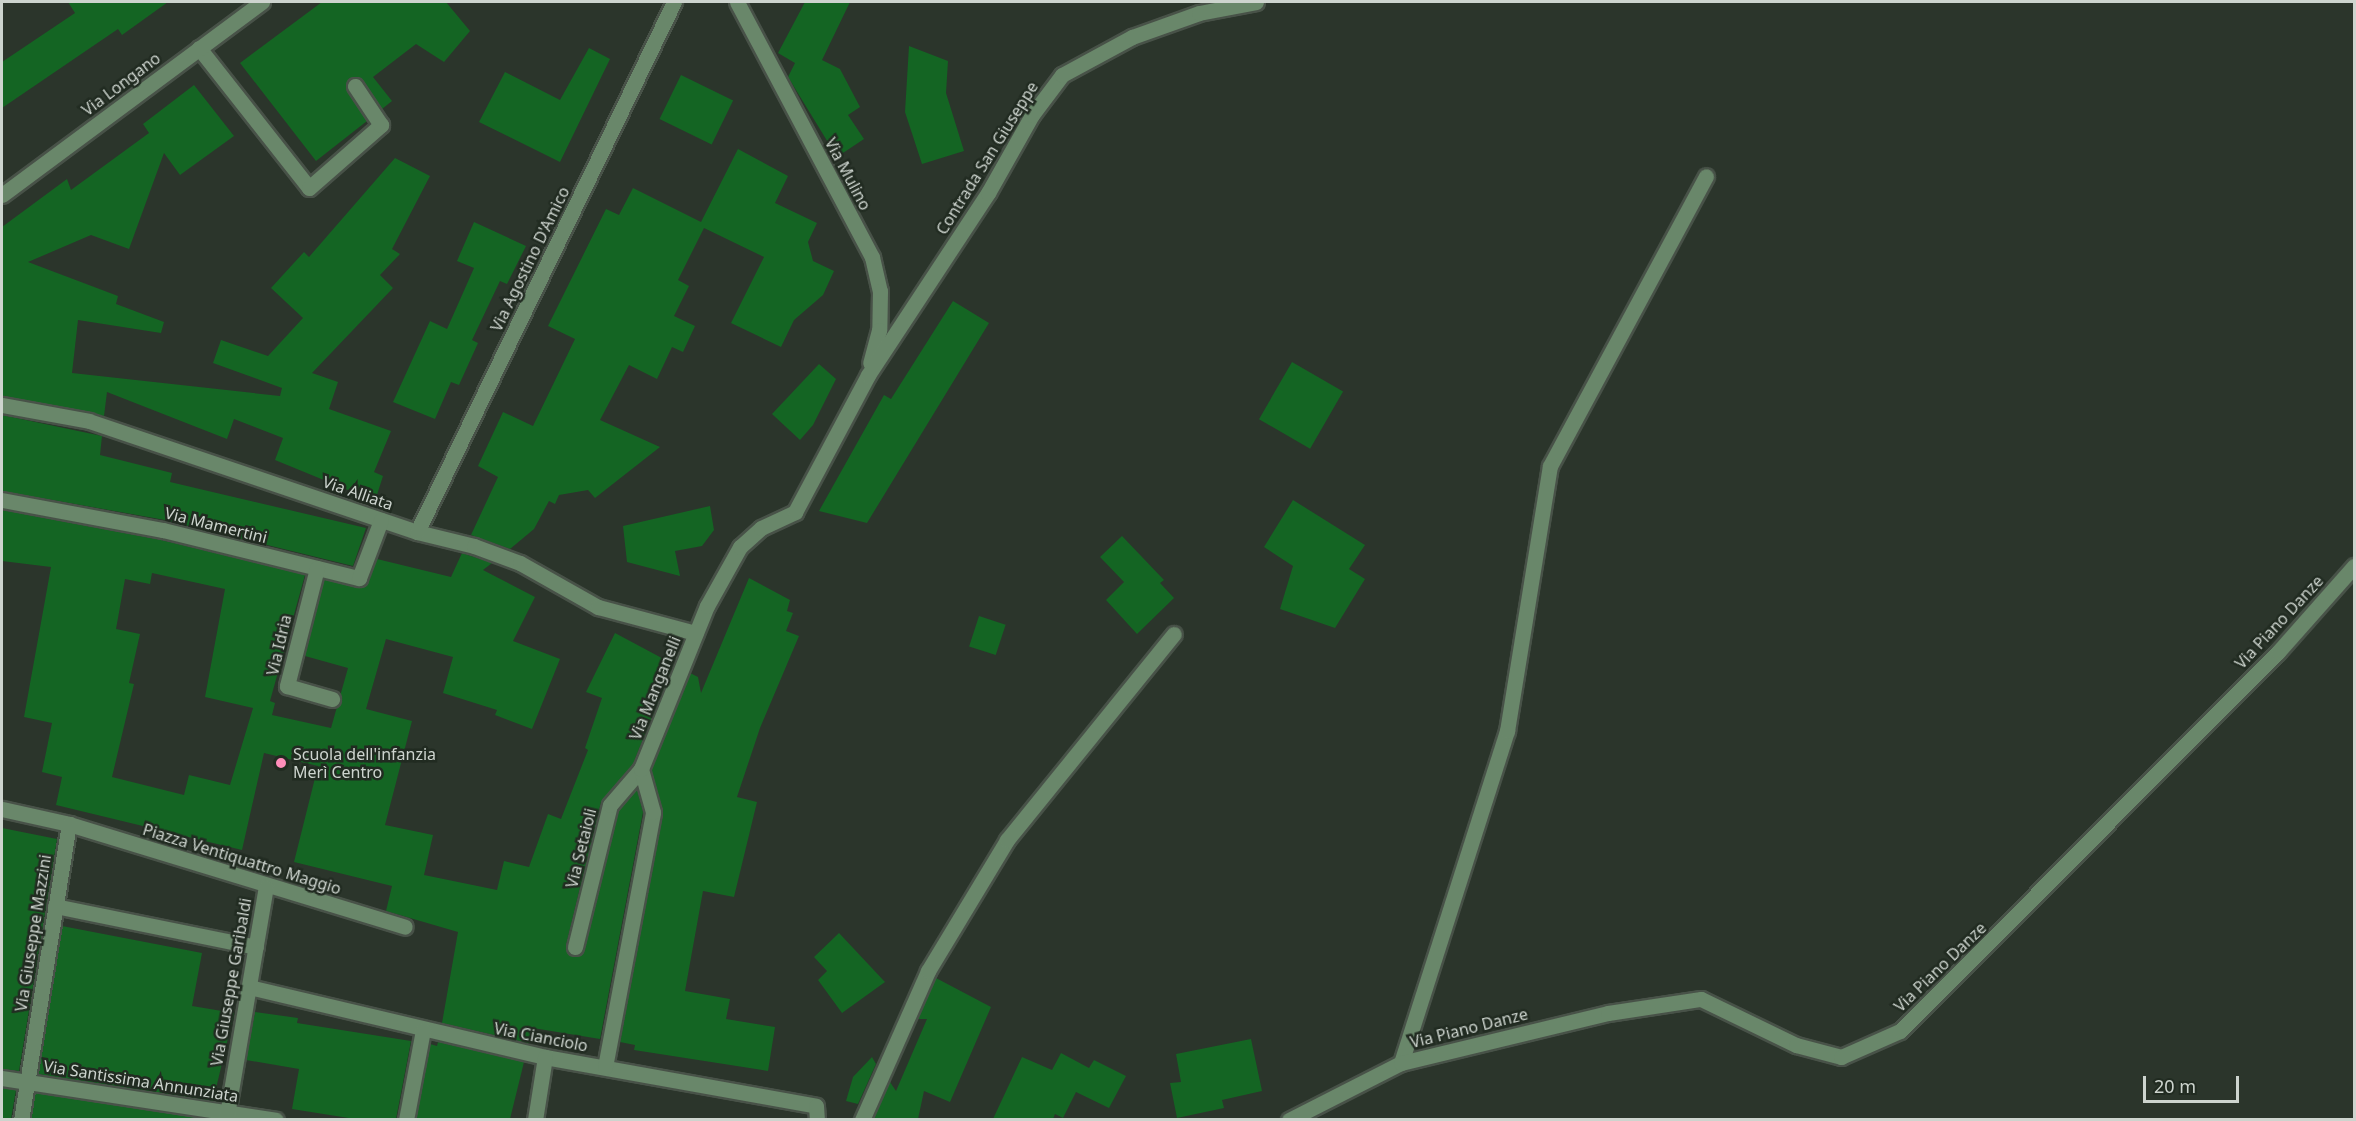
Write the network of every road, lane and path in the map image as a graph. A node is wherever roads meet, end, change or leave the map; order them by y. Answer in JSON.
{"nodes":[{"id":1,"x":262,"y":2,"type":"edge"},
{"id":2,"x":674,"y":2,"type":"edge"},
{"id":3,"x":737,"y":2,"type":"edge"},
{"id":4,"x":1256,"y":2,"type":"edge"},
{"id":5,"x":199,"y":48,"type":"junction"},
{"id":6,"x":355,"y":86,"type":"dead end"},
{"id":7,"x":1706,"y":176,"type":"dead end"},
{"id":8,"x":2,"y":195,"type":"edge"},
{"id":9,"x":868,"y":375,"type":"junction"},
{"id":10,"x":2,"y":405,"type":"edge"},
{"id":11,"x":2,"y":500,"type":"edge"},
{"id":12,"x":381,"y":520,"type":"junction"},
{"id":13,"x":417,"y":532,"type":"junction"},
{"id":14,"x":2355,"y":566,"type":"edge"},
{"id":15,"x":317,"y":568,"type":"junction"},
{"id":16,"x":696,"y":633,"type":"junction"},
{"id":17,"x":1174,"y":634,"type":"dead end"},
{"id":18,"x":332,"y":699,"type":"dead end"},
{"id":19,"x":641,"y":769,"type":"junction"},
{"id":20,"x":2,"y":809,"type":"edge"},
{"id":21,"x":69,"y":824,"type":"junction"},
{"id":22,"x":266,"y":887,"type":"junction"},
{"id":23,"x":55,"y":906,"type":"junction"},
{"id":24,"x":405,"y":927,"type":"dead end"},
{"id":25,"x":256,"y":947,"type":"junction"},
{"id":26,"x":575,"y":947,"type":"dead end"},
{"id":27,"x":249,"y":987,"type":"junction"},
{"id":28,"x":423,"y":1030,"type":"junction"},
{"id":29,"x":545,"y":1057,"type":"junction"},
{"id":30,"x":1401,"y":1063,"type":"junction"},
{"id":31,"x":605,"y":1067,"type":"junction"},
{"id":32,"x":2,"y":1078,"type":"edge"},
{"id":33,"x":27,"y":1082,"type":"junction"},
{"id":34,"x":226,"y":1116,"type":"edge"},
{"id":35,"x":21,"y":1119,"type":"edge"},
{"id":36,"x":276,"y":1119,"type":"edge"},
{"id":37,"x":406,"y":1119,"type":"edge"},
{"id":38,"x":535,"y":1119,"type":"edge"},
{"id":39,"x":817,"y":1119,"type":"edge"},
{"id":40,"x":862,"y":1119,"type":"edge"},
{"id":41,"x":1289,"y":1119,"type":"edge"}],
"edges":[{"from":1,"to":5,"type":"street","name":"Via Longano"},
{"from":2,"to":13,"type":"street","name":"Via Agostino D'Amico"},
{"from":3,"to":9,"type":"street","name":"Via Mulino"},
{"from":4,"to":9,"type":"street","name":"Contrada San Giuseppe"},
{"from":5,"to":6,"type":"street"},
{"from":5,"to":8,"type":"street","name":"Via Longano"},
{"from":7,"to":30,"type":"street"},
{"from":9,"to":16,"type":"street","name":"Via Manganelli"},
{"from":10,"to":12,"type":"street","name":"Via Alliata"},
{"from":11,"to":15,"type":"street","name":"Via Mamertini"},
{"from":12,"to":13,"type":"street","name":"Via Alliata"},
{"from":12,"to":15,"type":"street","name":"Via Mamertini"},
{"from":13,"to":16,"type":"street","name":"Via Alliata"},
{"from":14,"to":30,"type":"street","name":"Via Piano Danze"},
{"from":15,"to":18,"type":"street","name":"Via Idria"},
{"from":16,"to":19,"type":"street","name":"Via Manganelli"},
{"from":17,"to":40,"type":"street"},
{"from":19,"to":26,"type":"street","name":"Via Setaioli"},
{"from":19,"to":31,"type":"street"},
{"from":20,"to":21,"type":"street","name":"Piazza Ventiquattro Maggio"},
{"from":21,"to":22,"type":"street","name":"Piazza Ventiquattro Maggio"},
{"from":21,"to":23,"type":"street","name":"Via Giuseppe Mazzini"},
{"from":22,"to":24,"type":"street","name":"Piazza Ventiquattro Maggio"},
{"from":22,"to":25,"type":"street","name":"Via Giuseppe Garibaldi"},
{"from":23,"to":25,"type":"street"},
{"from":23,"to":33,"type":"street","name":"Via Giuseppe Mazzini"},
{"from":25,"to":27,"type":"street","name":"Via Giuseppe Garibaldi"},
{"from":27,"to":28,"type":"street","name":"Via Cianciolo"},
{"from":27,"to":34,"type":"street","name":"Via Giuseppe Garibaldi"},
{"from":28,"to":29,"type":"street","name":"Via Cianciolo"},
{"from":28,"to":37,"type":"street"},
{"from":29,"to":31,"type":"street","name":"Via Cianciolo"},
{"from":29,"to":38,"type":"street"},
{"from":30,"to":41,"type":"street","name":"Via Piano Danze"},
{"from":31,"to":39,"type":"street","name":"Via Cianciolo"},
{"from":32,"to":33,"type":"street","name":"Via Santissima Annunziata"},
{"from":33,"to":34,"type":"street","name":"Via Santissima Annunziata"},
{"from":33,"to":35,"type":"street","name":"Via Giuseppe Mazzini"},
{"from":34,"to":36,"type":"street","name":"Via Santissima Annunziata"}]}
